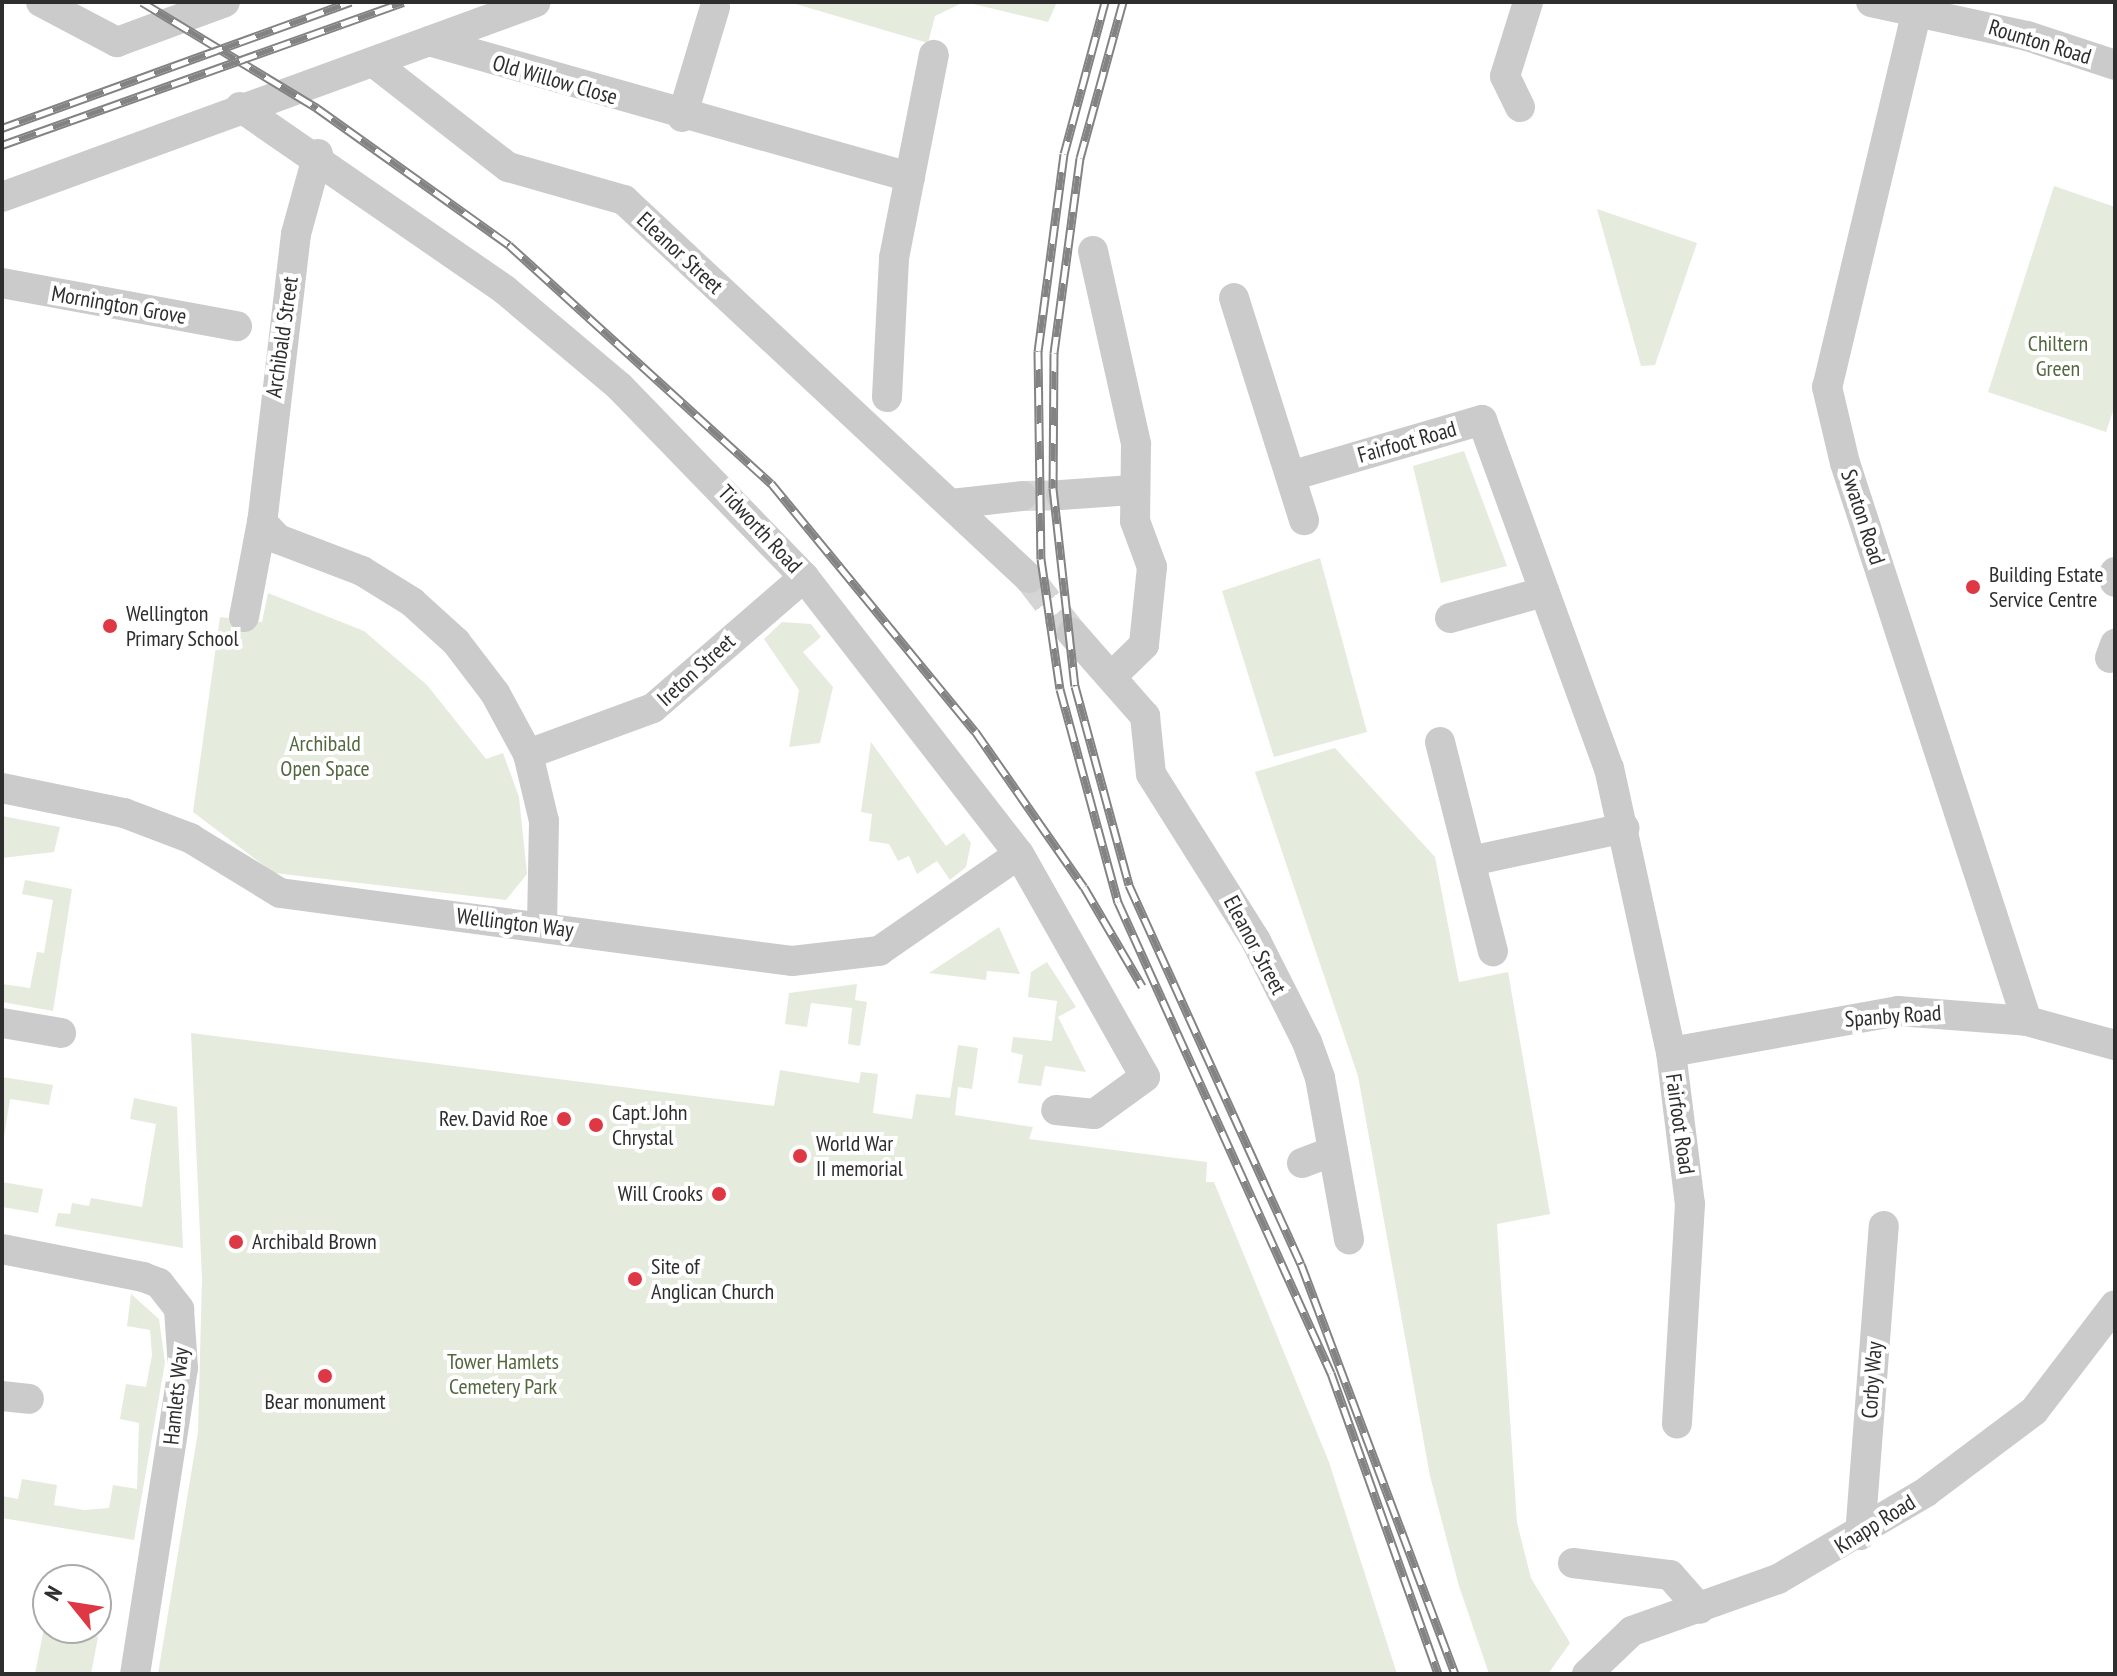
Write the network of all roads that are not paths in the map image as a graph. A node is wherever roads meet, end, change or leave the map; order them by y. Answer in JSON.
{"nodes":[{"id":1,"x":41,"y":2,"type":"edge"},
{"id":2,"x":225,"y":2,"type":"edge"},
{"id":3,"x":536,"y":2,"type":"edge"},
{"id":4,"x":1528,"y":2,"type":"edge"},
{"id":5,"x":1871,"y":2,"type":"edge"},
{"id":6,"x":1918,"y":6,"type":"edge"},
{"id":7,"x":715,"y":7,"type":"dead end"},
{"id":8,"x":429,"y":41,"type":"junction"},
{"id":9,"x":934,"y":55,"type":"dead end"},
{"id":10,"x":373,"y":62,"type":"junction"},
{"id":11,"x":2115,"y":65,"type":"edge"},
{"id":12,"x":240,"y":107,"type":"junction"},
{"id":13,"x":1520,"y":107,"type":"dead end"},
{"id":14,"x":682,"y":117,"type":"junction"},
{"id":15,"x":318,"y":154,"type":"junction"},
{"id":16,"x":910,"y":177,"type":"junction"},
{"id":17,"x":2,"y":197,"type":"edge"},
{"id":18,"x":1093,"y":251,"type":"dead end"},
{"id":19,"x":2,"y":283,"type":"edge"},
{"id":20,"x":1234,"y":298,"type":"dead end"},
{"id":21,"x":864,"y":322,"type":"dead end"},
{"id":22,"x":237,"y":326,"type":"dead end"},
{"id":23,"x":890,"y":342,"type":"junction"},
{"id":24,"x":887,"y":397,"type":"dead end"},
{"id":25,"x":1294,"y":475,"type":"junction"},
{"id":26,"x":1132,"y":490,"type":"junction"},
{"id":27,"x":1061,"y":495,"type":"tunnel mouth"},
{"id":28,"x":1022,"y":496,"type":"tunnel mouth"},
{"id":29,"x":951,"y":504,"type":"junction"},
{"id":30,"x":1304,"y":520,"type":"dead end"},
{"id":31,"x":262,"y":522,"type":"junction"},
{"id":32,"x":2115,"y":572,"type":"edge"},
{"id":33,"x":804,"y":577,"type":"junction"},
{"id":34,"x":1029,"y":578,"type":"tunnel mouth"},
{"id":35,"x":2115,"y":582,"type":"edge"},
{"id":36,"x":1544,"y":592,"type":"junction"},
{"id":37,"x":244,"y":617,"type":"dead end"},
{"id":38,"x":1450,"y":618,"type":"dead end"},
{"id":39,"x":1072,"y":633,"type":"tunnel mouth"},
{"id":40,"x":1113,"y":675,"type":"junction"},
{"id":41,"x":1440,"y":742,"type":"dead end"},
{"id":42,"x":528,"y":754,"type":"junction"},
{"id":43,"x":2,"y":788,"type":"edge"},
{"id":44,"x":1625,"y":828,"type":"junction"},
{"id":45,"x":1019,"y":854,"type":"junction"},
{"id":46,"x":1471,"y":861,"type":"junction"},
{"id":47,"x":542,"y":926,"type":"junction"},
{"id":48,"x":1493,"y":951,"type":"dead end"},
{"id":49,"x":2027,"y":1021,"type":"junction"},
{"id":50,"x":2,"y":1023,"type":"edge"},
{"id":51,"x":61,"y":1033,"type":"dead end"},
{"id":52,"x":2115,"y":1045,"type":"edge"},
{"id":53,"x":1671,"y":1052,"type":"junction"},
{"id":54,"x":1056,"y":1110,"type":"dead end"},
{"id":55,"x":1333,"y":1151,"type":"junction"},
{"id":56,"x":1302,"y":1163,"type":"dead end"},
{"id":57,"x":1884,"y":1226,"type":"dead end"},
{"id":58,"x":1349,"y":1239,"type":"dead end"},
{"id":59,"x":2,"y":1249,"type":"edge"},
{"id":60,"x":2115,"y":1305,"type":"edge"},
{"id":61,"x":1677,"y":1424,"type":"dead end"},
{"id":62,"x":1860,"y":1535,"type":"junction"},
{"id":63,"x":1573,"y":1563,"type":"dead end"},
{"id":64,"x":1700,"y":1609,"type":"junction"},
{"id":65,"x":135,"y":1674,"type":"edge"},
{"id":66,"x":1587,"y":1674,"type":"edge"}],
"edges":[{"from":1,"to":2,"type":"street"},
{"from":3,"to":8,"type":"street"},
{"from":4,"to":13,"type":"street"},
{"from":5,"to":6,"type":"street","name":"Rounton Road"},
{"from":6,"to":11,"type":"street","name":"Rounton Road"},
{"from":6,"to":49,"type":"street","name":"Swaton Road"},
{"from":7,"to":14,"type":"street"},
{"from":8,"to":10,"type":"street"},
{"from":8,"to":14,"type":"street","name":"Old Willow Close"},
{"from":9,"to":16,"type":"street"},
{"from":10,"to":12,"type":"street"},
{"from":10,"to":29,"type":"street","name":"Eleanor Street"},
{"from":12,"to":15,"type":"street","name":"Tidworth Road"},
{"from":12,"to":17,"type":"street"},
{"from":14,"to":16,"type":"street","name":"Old Willow Close"},
{"from":15,"to":31,"type":"street","name":"Archibald Street"},
{"from":15,"to":33,"type":"street","name":"Tidworth Road"},
{"from":16,"to":23,"type":"street"},
{"from":18,"to":26,"type":"street"},
{"from":19,"to":22,"type":"street","name":"Mornington Grove"},
{"from":20,"to":25,"type":"street"},
{"from":21,"to":23,"type":"street"},
{"from":23,"to":24,"type":"street"},
{"from":25,"to":30,"type":"street"},
{"from":25,"to":36,"type":"street","name":"Fairfoot Road"},
{"from":26,"to":27,"type":"street"},
{"from":26,"to":40,"type":"street"},
{"from":28,"to":29,"type":"street"},
{"from":29,"to":34,"type":"street","name":"Eleanor Street"},
{"from":31,"to":37,"type":"street","name":"Archibald Street"},
{"from":31,"to":42,"type":"street"},
{"from":32,"to":35,"type":"street"},
{"from":33,"to":42,"type":"street","name":"Ireton Street"},
{"from":33,"to":45,"type":"street","name":"Tidworth Road"},
{"from":36,"to":38,"type":"street"},
{"from":36,"to":44,"type":"street","name":"Fairfoot Road"},
{"from":39,"to":40,"type":"street","name":"Eleanor Street"},
{"from":40,"to":55,"type":"street","name":"Eleanor Street"},
{"from":41,"to":46,"type":"street"},
{"from":42,"to":47,"type":"street"},
{"from":43,"to":47,"type":"street","name":"Wellington Way"},
{"from":44,"to":46,"type":"street"},
{"from":44,"to":53,"type":"street","name":"Fairfoot Road"},
{"from":45,"to":47,"type":"street","name":"Wellington Way"},
{"from":45,"to":54,"type":"street","name":"Tidworth Road"},
{"from":46,"to":48,"type":"street"},
{"from":49,"to":52,"type":"street","name":"Spanby Road"},
{"from":49,"to":53,"type":"street","name":"Spanby Road"},
{"from":50,"to":51,"type":"street"},
{"from":53,"to":61,"type":"street","name":"Fairfoot Road"},
{"from":55,"to":56,"type":"street"},
{"from":55,"to":58,"type":"street","name":"Eleanor Street"},
{"from":57,"to":62,"type":"street","name":"Corby Way"},
{"from":59,"to":65,"type":"street","name":"Hamlets Way"},
{"from":60,"to":62,"type":"street","name":"Knapp Road"},
{"from":62,"to":64,"type":"street","name":"Knapp Road"},
{"from":63,"to":64,"type":"street"},
{"from":64,"to":66,"type":"street","name":"Knapp Road"}]}
